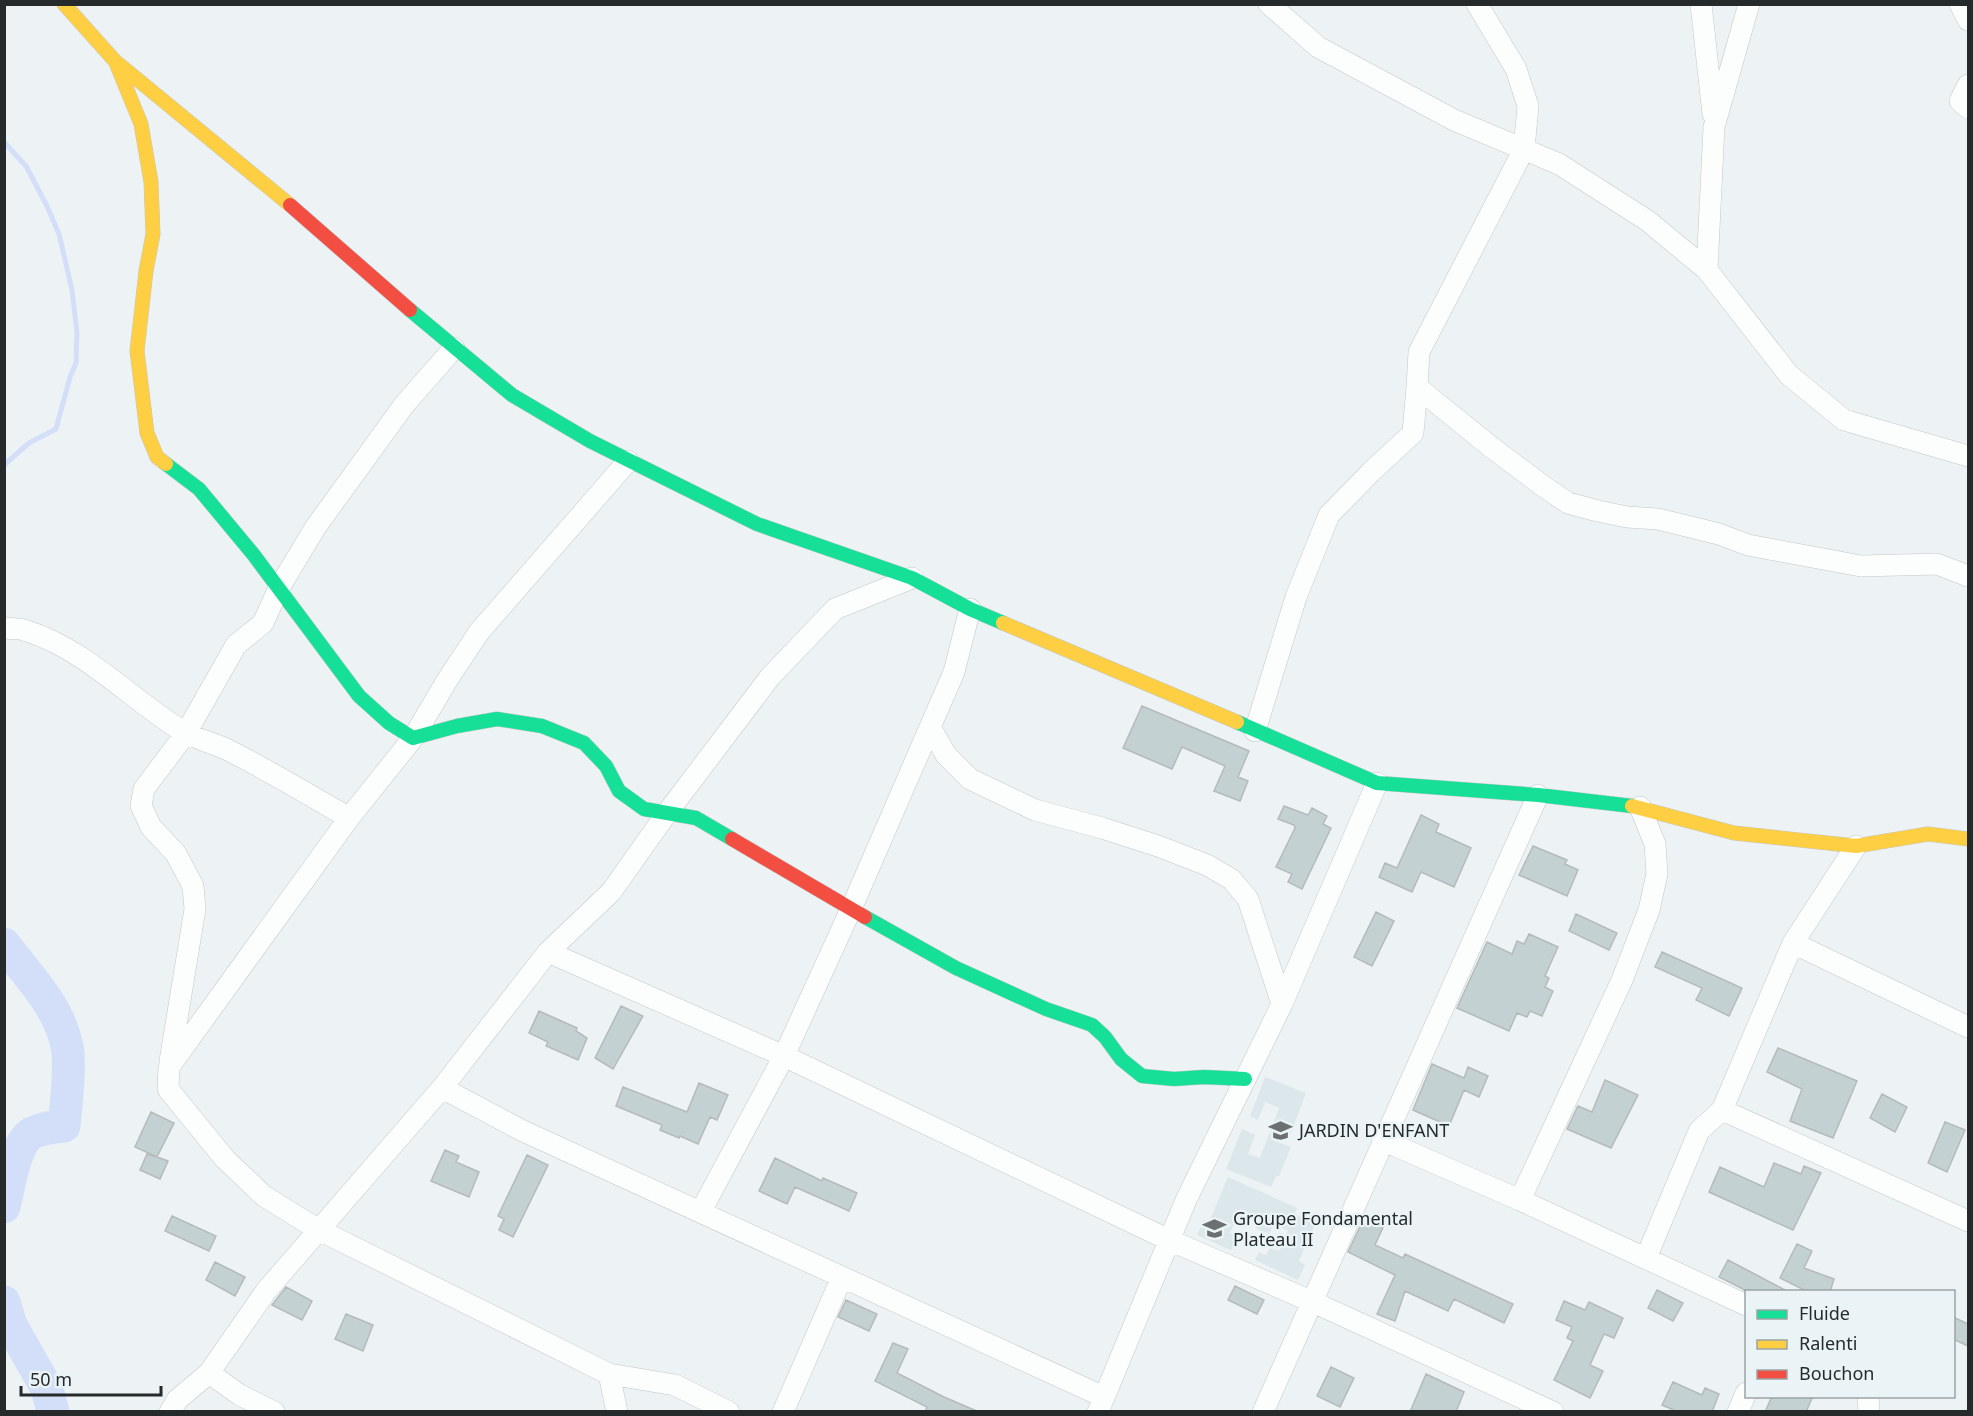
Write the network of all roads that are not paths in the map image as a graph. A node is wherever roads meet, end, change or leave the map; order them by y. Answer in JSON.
{"nodes":[{"id":1,"x":64,"y":4,"type":"edge"},
{"id":2,"x":1269,"y":4,"type":"edge"},
{"id":3,"x":1478,"y":4,"type":"edge"},
{"id":4,"x":1701,"y":4,"type":"edge"},
{"id":5,"x":1749,"y":4,"type":"edge"},
{"id":6,"x":1960,"y":4,"type":"edge"},
{"id":7,"x":1968,"y":20,"type":"edge"},
{"id":8,"x":115,"y":61,"type":"junction"},
{"id":9,"x":1968,"y":85,"type":"edge"},
{"id":10,"x":1968,"y":108,"type":"edge"},
{"id":11,"x":1714,"y":127,"type":"junction"},
{"id":12,"x":1524,"y":149,"type":"junction"},
{"id":13,"x":1707,"y":270,"type":"junction"},
{"id":14,"x":454,"y":348,"type":"junction"},
{"id":15,"x":1417,"y":387,"type":"junction"},
{"id":16,"x":1968,"y":456,"type":"edge"},
{"id":17,"x":628,"y":461,"type":"junction"},
{"id":18,"x":1968,"y":576,"type":"edge"},
{"id":19,"x":912,"y":578,"type":"junction"},
{"id":20,"x":279,"y":588,"type":"junction"},
{"id":21,"x":970,"y":609,"type":"junction"},
{"id":22,"x":4,"y":628,"type":"edge"},
{"id":23,"x":930,"y":727,"type":"junction"},
{"id":24,"x":1255,"y":731,"type":"junction"},
{"id":25,"x":186,"y":733,"type":"junction"},
{"id":26,"x":413,"y":738,"type":"junction"},
{"id":27,"x":1377,"y":783,"type":"junction"},
{"id":28,"x":1538,"y":795,"type":"junction"},
{"id":29,"x":1640,"y":807,"type":"junction"},
{"id":30,"x":667,"y":813,"type":"junction"},
{"id":31,"x":349,"y":818,"type":"junction"},
{"id":32,"x":1968,"y":839,"type":"edge"},
{"id":33,"x":1856,"y":846,"type":"junction"},
{"id":34,"x":851,"y":909,"type":"junction"},
{"id":35,"x":1792,"y":943,"type":"junction"},
{"id":36,"x":548,"y":952,"type":"junction"},
{"id":37,"x":1282,"y":1004,"type":"junction"},
{"id":38,"x":1968,"y":1027,"type":"edge"},
{"id":39,"x":784,"y":1056,"type":"junction"},
{"id":40,"x":169,"y":1067,"type":"junction"},
{"id":41,"x":1245,"y":1079,"type":"junction"},
{"id":42,"x":442,"y":1088,"type":"junction"},
{"id":43,"x":1722,"y":1110,"type":"junction"},
{"id":44,"x":1382,"y":1140,"type":"junction"},
{"id":45,"x":1520,"y":1200,"type":"junction"},
{"id":46,"x":701,"y":1211,"type":"junction"},
{"id":47,"x":1968,"y":1221,"type":"edge"},
{"id":48,"x":317,"y":1229,"type":"junction"},
{"id":49,"x":1169,"y":1240,"type":"junction"},
{"id":50,"x":1646,"y":1258,"type":"junction"},
{"id":51,"x":842,"y":1277,"type":"junction"},
{"id":52,"x":1313,"y":1302,"type":"junction"},
{"id":53,"x":1745,"y":1305,"type":"edge"},
{"id":54,"x":209,"y":1373,"type":"junction"},
{"id":55,"x":609,"y":1374,"type":"junction"},
{"id":56,"x":1745,"y":1395,"type":"edge"},
{"id":57,"x":1101,"y":1404,"type":"edge"},
{"id":58,"x":170,"y":1412,"type":"edge"},
{"id":59,"x":274,"y":1412,"type":"edge"},
{"id":60,"x":617,"y":1412,"type":"edge"},
{"id":61,"x":729,"y":1412,"type":"edge"},
{"id":62,"x":783,"y":1412,"type":"edge"},
{"id":63,"x":1263,"y":1412,"type":"edge"},
{"id":64,"x":1553,"y":1412,"type":"edge"},
{"id":65,"x":1738,"y":1412,"type":"edge"}],
"edges":[{"from":1,"to":8,"type":"street"},
{"from":2,"to":12,"type":"street"},
{"from":3,"to":12,"type":"street"},
{"from":4,"to":11,"type":"street"},
{"from":5,"to":11,"type":"street"},
{"from":6,"to":7,"type":"street"},
{"from":8,"to":14,"type":"street"},
{"from":8,"to":20,"type":"street"},
{"from":9,"to":10,"type":"street"},
{"from":11,"to":13,"type":"street"},
{"from":12,"to":13,"type":"street"},
{"from":12,"to":15,"type":"street"},
{"from":13,"to":16,"type":"street"},
{"from":14,"to":17,"type":"street"},
{"from":14,"to":20,"type":"street"},
{"from":15,"to":18,"type":"street"},
{"from":15,"to":24,"type":"street"},
{"from":17,"to":19,"type":"street"},
{"from":17,"to":26,"type":"street"},
{"from":19,"to":21,"type":"street"},
{"from":19,"to":30,"type":"street"},
{"from":20,"to":25,"type":"street"},
{"from":20,"to":26,"type":"street"},
{"from":21,"to":23,"type":"street"},
{"from":21,"to":24,"type":"street"},
{"from":22,"to":25,"type":"street"},
{"from":23,"to":34,"type":"street"},
{"from":23,"to":37,"type":"street"},
{"from":24,"to":27,"type":"street"},
{"from":25,"to":31,"type":"street"},
{"from":25,"to":40,"type":"street"},
{"from":26,"to":30,"type":"street"},
{"from":26,"to":31,"type":"street"},
{"from":27,"to":28,"type":"street"},
{"from":27,"to":37,"type":"street"},
{"from":28,"to":29,"type":"street"},
{"from":28,"to":44,"type":"street"},
{"from":29,"to":33,"type":"street"},
{"from":29,"to":45,"type":"street"},
{"from":30,"to":34,"type":"street"},
{"from":30,"to":36,"type":"street"},
{"from":31,"to":40,"type":"street"},
{"from":32,"to":33,"type":"street"},
{"from":33,"to":35,"type":"street"},
{"from":34,"to":39,"type":"street"},
{"from":34,"to":41,"type":"street"},
{"from":35,"to":38,"type":"street"},
{"from":35,"to":43,"type":"street"},
{"from":36,"to":39,"type":"street"},
{"from":36,"to":42,"type":"street"},
{"from":37,"to":41,"type":"street"},
{"from":39,"to":46,"type":"street"},
{"from":39,"to":49,"type":"street"},
{"from":40,"to":48,"type":"street"},
{"from":41,"to":49,"type":"street"},
{"from":42,"to":46,"type":"street"},
{"from":42,"to":48,"type":"street"},
{"from":43,"to":47,"type":"street"},
{"from":43,"to":50,"type":"street"},
{"from":44,"to":45,"type":"street"},
{"from":44,"to":52,"type":"street"},
{"from":45,"to":50,"type":"street"},
{"from":46,"to":51,"type":"street"},
{"from":48,"to":54,"type":"street"},
{"from":48,"to":55,"type":"street"},
{"from":49,"to":52,"type":"street"},
{"from":49,"to":57,"type":"street"},
{"from":50,"to":53,"type":"street"},
{"from":51,"to":57,"type":"street"},
{"from":51,"to":62,"type":"street"},
{"from":52,"to":63,"type":"street"},
{"from":52,"to":64,"type":"street"},
{"from":54,"to":58,"type":"street"},
{"from":54,"to":59,"type":"street"},
{"from":55,"to":60,"type":"street"},
{"from":55,"to":61,"type":"street"},
{"from":56,"to":65,"type":"street"}]}
